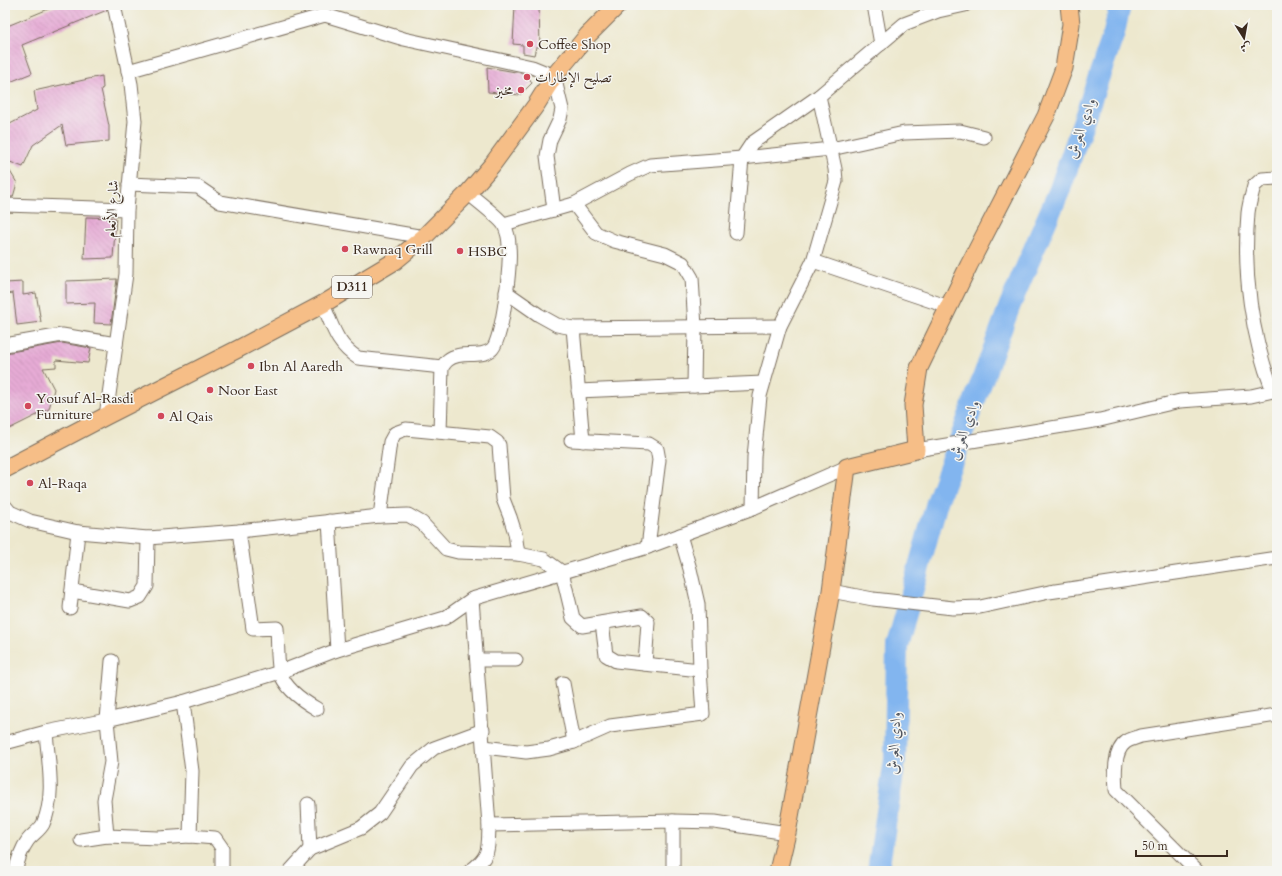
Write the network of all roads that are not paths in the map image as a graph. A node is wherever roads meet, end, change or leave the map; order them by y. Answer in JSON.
{"nodes":[{"id":1,"x":114,"y":5,"type":"edge"},
{"id":2,"x":618,"y":5,"type":"edge"},
{"id":3,"x":874,"y":5,"type":"edge"},
{"id":4,"x":965,"y":5,"type":"edge"},
{"id":5,"x":1069,"y":5,"type":"edge"},
{"id":6,"x":881,"y":44,"type":"junction"},
{"id":7,"x":128,"y":71,"type":"junction"},
{"id":8,"x":554,"y":76,"type":"junction"},
{"id":9,"x":819,"y":96,"type":"junction"},
{"id":10,"x":984,"y":136,"type":"dead end"},
{"id":11,"x":831,"y":149,"type":"junction"},
{"id":12,"x":742,"y":158,"type":"junction"},
{"id":13,"x":1277,"y":178,"type":"edge"},
{"id":14,"x":129,"y":184,"type":"junction"},
{"id":15,"x":468,"y":193,"type":"junction"},
{"id":16,"x":574,"y":204,"type":"junction"},
{"id":17,"x":5,"y":205,"type":"edge"},
{"id":18,"x":127,"y":209,"type":"junction"},
{"id":19,"x":554,"y":210,"type":"junction"},
{"id":20,"x":504,"y":224,"type":"junction"},
{"id":21,"x":736,"y":233,"type":"dead end"},
{"id":22,"x":424,"y":237,"type":"junction"},
{"id":23,"x":813,"y":260,"type":"junction"},
{"id":24,"x":506,"y":292,"type":"junction"},
{"id":25,"x":323,"y":304,"type":"junction"},
{"id":26,"x":949,"y":307,"type":"junction"},
{"id":27,"x":780,"y":326,"type":"junction"},
{"id":28,"x":695,"y":327,"type":"junction"},
{"id":29,"x":573,"y":328,"type":"junction"},
{"id":30,"x":116,"y":344,"type":"junction"},
{"id":31,"x":5,"y":345,"type":"edge"},
{"id":32,"x":442,"y":367,"type":"junction"},
{"id":33,"x":763,"y":383,"type":"junction"},
{"id":34,"x":694,"y":386,"type":"junction"},
{"id":35,"x":578,"y":391,"type":"junction"},
{"id":36,"x":1275,"y":391,"type":"edge"},
{"id":37,"x":106,"y":416,"type":"junction"},
{"id":38,"x":440,"y":432,"type":"junction"},
{"id":39,"x":916,"y":450,"type":"junction"},
{"id":40,"x":847,"y":467,"type":"junction"},
{"id":41,"x":5,"y":469,"type":"edge"},
{"id":42,"x":5,"y":506,"type":"edge"},
{"id":43,"x":753,"y":508,"type":"junction"},
{"id":44,"x":380,"y":516,"type":"junction"},
{"id":45,"x":329,"y":521,"type":"junction"},
{"id":46,"x":240,"y":531,"type":"junction"},
{"id":47,"x":78,"y":532,"type":"junction"},
{"id":48,"x":680,"y":535,"type":"junction"},
{"id":49,"x":148,"y":538,"type":"junction"},
{"id":50,"x":648,"y":546,"type":"junction"},
{"id":51,"x":518,"y":554,"type":"junction"},
{"id":52,"x":1277,"y":558,"type":"edge"},
{"id":53,"x":562,"y":572,"type":"junction"},
{"id":54,"x":72,"y":591,"type":"junction"},
{"id":55,"x":831,"y":591,"type":"junction"},
{"id":56,"x":472,"y":599,"type":"junction"},
{"id":57,"x":70,"y":608,"type":"dead end"},
{"id":58,"x":602,"y":623,"type":"junction"},
{"id":59,"x":338,"y":650,"type":"junction"},
{"id":60,"x":478,"y":660,"type":"junction"},
{"id":61,"x":516,"y":660,"type":"dead end"},
{"id":62,"x":112,"y":661,"type":"dead end"},
{"id":63,"x":644,"y":664,"type":"junction"},
{"id":64,"x":700,"y":670,"type":"junction"},
{"id":65,"x":280,"y":672,"type":"junction"},
{"id":66,"x":563,"y":683,"type":"dead end"},
{"id":67,"x":183,"y":702,"type":"junction"},
{"id":68,"x":317,"y":709,"type":"dead end"},
{"id":69,"x":1277,"y":714,"type":"edge"},
{"id":70,"x":107,"y":720,"type":"junction"},
{"id":71,"x":483,"y":730,"type":"junction"},
{"id":72,"x":46,"y":732,"type":"junction"},
{"id":73,"x":574,"y":742,"type":"junction"},
{"id":74,"x":5,"y":743,"type":"edge"},
{"id":75,"x":484,"y":747,"type":"junction"},
{"id":76,"x":308,"y":804,"type":"dead end"},
{"id":77,"x":674,"y":821,"type":"junction"},
{"id":78,"x":489,"y":825,"type":"junction"},
{"id":79,"x":787,"y":833,"type":"junction"},
{"id":80,"x":107,"y":836,"type":"junction"},
{"id":81,"x":190,"y":836,"type":"junction"},
{"id":82,"x":81,"y":840,"type":"dead end"},
{"id":83,"x":310,"y":849,"type":"junction"},
{"id":84,"x":16,"y":871,"type":"edge"},
{"id":85,"x":222,"y":871,"type":"edge"},
{"id":86,"x":290,"y":871,"type":"edge"},
{"id":87,"x":470,"y":871,"type":"edge"},
{"id":88,"x":673,"y":871,"type":"edge"},
{"id":89,"x":778,"y":871,"type":"edge"},
{"id":90,"x":1197,"y":871,"type":"edge"}],
"edges":[{"from":1,"to":7,"type":"street","name":"شارع الأنعام"},
{"from":2,"to":8,"type":"main road","number":"D311"},
{"from":3,"to":6,"type":"street"},
{"from":4,"to":6,"type":"street"},
{"from":5,"to":26,"type":"main road"},
{"from":6,"to":9,"type":"street"},
{"from":7,"to":8,"type":"street"},
{"from":7,"to":14,"type":"street","name":"شارع الأنعام"},
{"from":8,"to":15,"type":"main road","number":"D311"},
{"from":8,"to":19,"type":"street"},
{"from":9,"to":11,"type":"street"},
{"from":9,"to":12,"type":"street"},
{"from":10,"to":11,"type":"street"},
{"from":11,"to":12,"type":"street"},
{"from":11,"to":23,"type":"street"},
{"from":12,"to":16,"type":"street"},
{"from":12,"to":21,"type":"street"},
{"from":13,"to":36,"type":"street"},
{"from":14,"to":18,"type":"street","name":"شارع الأنعام"},
{"from":14,"to":22,"type":"street"},
{"from":15,"to":20,"type":"street"},
{"from":15,"to":22,"type":"main road","number":"D311"},
{"from":16,"to":19,"type":"street"},
{"from":16,"to":28,"type":"street"},
{"from":17,"to":18,"type":"street"},
{"from":18,"to":30,"type":"street","name":"شارع الأنعام"},
{"from":19,"to":20,"type":"street"},
{"from":20,"to":24,"type":"street"},
{"from":22,"to":25,"type":"main road","number":"D311"},
{"from":23,"to":26,"type":"street"},
{"from":23,"to":27,"type":"street"},
{"from":24,"to":29,"type":"street"},
{"from":24,"to":32,"type":"street"},
{"from":25,"to":32,"type":"street"},
{"from":25,"to":37,"type":"main road","number":"D311"},
{"from":26,"to":39,"type":"main road"},
{"from":27,"to":28,"type":"street"},
{"from":27,"to":33,"type":"street"},
{"from":28,"to":29,"type":"street"},
{"from":28,"to":34,"type":"street"},
{"from":29,"to":35,"type":"street"},
{"from":30,"to":31,"type":"street"},
{"from":30,"to":37,"type":"street","name":"شارع الأنعام"},
{"from":32,"to":38,"type":"street"},
{"from":33,"to":34,"type":"street"},
{"from":33,"to":43,"type":"street"},
{"from":34,"to":35,"type":"street"},
{"from":35,"to":50,"type":"street"},
{"from":36,"to":39,"type":"street"},
{"from":37,"to":41,"type":"main road","number":"D311"},
{"from":38,"to":44,"type":"street"},
{"from":38,"to":51,"type":"street"},
{"from":39,"to":40,"type":"main road"},
{"from":40,"to":43,"type":"street"},
{"from":40,"to":55,"type":"main road"},
{"from":42,"to":47,"type":"street"},
{"from":43,"to":48,"type":"street"},
{"from":44,"to":45,"type":"street"},
{"from":44,"to":51,"type":"street"},
{"from":45,"to":46,"type":"street"},
{"from":45,"to":59,"type":"street"},
{"from":46,"to":49,"type":"street"},
{"from":46,"to":65,"type":"street"},
{"from":47,"to":49,"type":"street"},
{"from":47,"to":54,"type":"street"},
{"from":48,"to":50,"type":"street"},
{"from":48,"to":64,"type":"street"},
{"from":49,"to":54,"type":"street"},
{"from":50,"to":53,"type":"street"},
{"from":51,"to":53,"type":"street"},
{"from":52,"to":55,"type":"street"},
{"from":53,"to":56,"type":"street"},
{"from":53,"to":58,"type":"street"},
{"from":54,"to":57,"type":"street"},
{"from":55,"to":79,"type":"main road"},
{"from":56,"to":59,"type":"street"},
{"from":56,"to":60,"type":"street"},
{"from":58,"to":63,"type":"street"},
{"from":58,"to":63,"type":"street"},
{"from":59,"to":65,"type":"street"},
{"from":60,"to":61,"type":"street"},
{"from":60,"to":71,"type":"street"},
{"from":62,"to":70,"type":"street"},
{"from":63,"to":64,"type":"street"},
{"from":64,"to":73,"type":"street"},
{"from":65,"to":67,"type":"street"},
{"from":65,"to":68,"type":"street"},
{"from":66,"to":73,"type":"street"},
{"from":67,"to":70,"type":"street"},
{"from":67,"to":81,"type":"street"},
{"from":69,"to":90,"type":"street"},
{"from":70,"to":72,"type":"street"},
{"from":70,"to":80,"type":"street"},
{"from":71,"to":75,"type":"street"},
{"from":71,"to":83,"type":"street"},
{"from":72,"to":74,"type":"street"},
{"from":72,"to":84,"type":"street"},
{"from":73,"to":75,"type":"street"},
{"from":75,"to":78,"type":"street"},
{"from":76,"to":83,"type":"street"},
{"from":77,"to":78,"type":"street"},
{"from":77,"to":79,"type":"street"},
{"from":77,"to":88,"type":"street"},
{"from":78,"to":87,"type":"street"},
{"from":79,"to":89,"type":"main road"},
{"from":80,"to":81,"type":"street"},
{"from":80,"to":82,"type":"street"},
{"from":81,"to":85,"type":"street"},
{"from":83,"to":86,"type":"street"}]}
